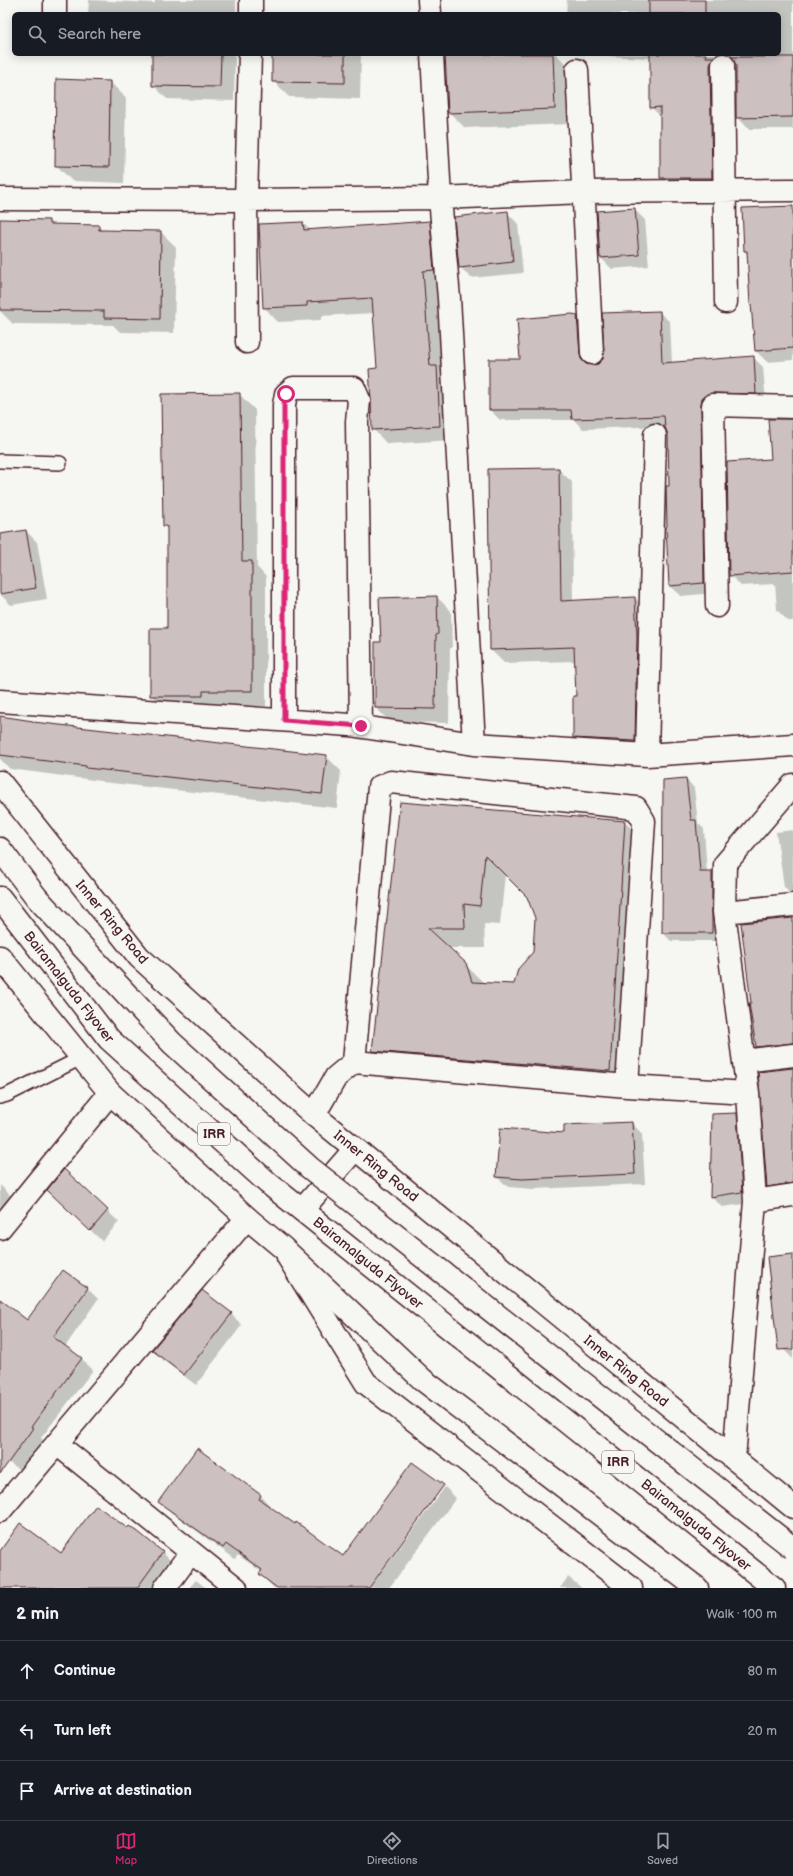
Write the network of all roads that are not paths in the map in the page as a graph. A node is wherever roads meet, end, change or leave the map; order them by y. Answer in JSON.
{"nodes":[{"id":1,"x":55,"y":0,"type":"edge"},
{"id":2,"x":251,"y":0,"type":"edge"},
{"id":3,"x":429,"y":0,"type":"edge"},
{"id":4,"x":55,"y":12,"type":"edge"},
{"id":5,"x":251,"y":12,"type":"edge"},
{"id":6,"x":430,"y":12,"type":"edge"},
{"id":7,"x":250,"y":56,"type":"edge"},
{"id":8,"x":432,"y":56,"type":"edge"},
{"id":9,"x":723,"y":65,"type":"dead end"},
{"id":10,"x":576,"y":70,"type":"dead end"},
{"id":11,"x":724,"y":190,"type":"junction"},
{"id":12,"x":793,"y":190,"type":"edge"},
{"id":13,"x":584,"y":192,"type":"junction"},
{"id":14,"x":440,"y":198,"type":"junction"},
{"id":15,"x":0,"y":199,"type":"edge"},
{"id":16,"x":246,"y":200,"type":"junction"},
{"id":17,"x":726,"y":302,"type":"dead end"},
{"id":18,"x":247,"y":342,"type":"dead end"},
{"id":19,"x":592,"y":353,"type":"dead end"},
{"id":20,"x":793,"y":407,"type":"edge"},
{"id":21,"x":655,"y":435,"type":"dead end"},
{"id":22,"x":0,"y":460,"type":"edge"},
{"id":23,"x":60,"y":463,"type":"dead end"},
{"id":24,"x":717,"y":606,"type":"dead end"},
{"id":25,"x":0,"y":700,"type":"edge"},
{"id":26,"x":284,"y":720,"type":"junction"},
{"id":27,"x":361,"y":726,"type":"junction"},
{"id":28,"x":474,"y":744,"type":"junction"},
{"id":29,"x":793,"y":745,"type":"edge"},
{"id":30,"x":647,"y":755,"type":"junction"},
{"id":31,"x":0,"y":782,"type":"edge"},
{"id":32,"x":793,"y":785,"type":"edge"},
{"id":33,"x":0,"y":849,"type":"edge"},
{"id":34,"x":0,"y":898,"type":"edge"},
{"id":35,"x":793,"y":905,"type":"edge"},
{"id":36,"x":724,"y":912,"type":"junction"},
{"id":37,"x":0,"y":957,"type":"edge"},
{"id":38,"x":793,"y":1055,"type":"edge"},
{"id":39,"x":81,"y":1058,"type":"junction"},
{"id":40,"x":744,"y":1060,"type":"junction"},
{"id":41,"x":354,"y":1062,"type":"junction"},
{"id":42,"x":627,"y":1086,"type":"junction"},
{"id":43,"x":110,"y":1093,"type":"junction"},
{"id":44,"x":748,"y":1093,"type":"junction"},
{"id":45,"x":0,"y":1097,"type":"edge"},
{"id":46,"x":314,"y":1115,"type":"junction"},
{"id":47,"x":355,"y":1149,"type":"junction"},
{"id":48,"x":793,"y":1195,"type":"edge"},
{"id":49,"x":755,"y":1200,"type":"junction"},
{"id":50,"x":302,"y":1210,"type":"junction"},
{"id":51,"x":247,"y":1218,"type":"junction"},
{"id":52,"x":0,"y":1228,"type":"edge"},
{"id":53,"x":283,"y":1248,"type":"junction"},
{"id":54,"x":56,"y":1444,"type":"junction"},
{"id":55,"x":734,"y":1459,"type":"junction"},
{"id":56,"x":793,"y":1507,"type":"edge"},
{"id":57,"x":0,"y":1511,"type":"edge"},
{"id":58,"x":793,"y":1548,"type":"edge"},
{"id":59,"x":191,"y":1552,"type":"junction"},
{"id":60,"x":165,"y":1588,"type":"edge"},
{"id":61,"x":236,"y":1588,"type":"edge"},
{"id":62,"x":631,"y":1588,"type":"edge"},
{"id":63,"x":697,"y":1588,"type":"edge"},
{"id":64,"x":774,"y":1588,"type":"edge"}],
"edges":[{"from":1,"to":4,"type":"main road"},
{"from":2,"to":5,"type":"main road"},
{"from":3,"to":6,"type":"main road"},
{"from":7,"to":16,"type":"main road"},
{"from":8,"to":14,"type":"main road"},
{"from":9,"to":11,"type":"main road"},
{"from":10,"to":13,"type":"main road"},
{"from":11,"to":12,"type":"main road"},
{"from":11,"to":13,"type":"main road"},
{"from":11,"to":17,"type":"main road"},
{"from":13,"to":14,"type":"main road"},
{"from":13,"to":19,"type":"main road"},
{"from":14,"to":16,"type":"main road"},
{"from":14,"to":28,"type":"main road"},
{"from":15,"to":16,"type":"main road"},
{"from":16,"to":18,"type":"main road"},
{"from":20,"to":24,"type":"main road"},
{"from":21,"to":30,"type":"main road"},
{"from":22,"to":23,"type":"lane"},
{"from":25,"to":26,"type":"main road"},
{"from":26,"to":27,"type":"main road"},
{"from":26,"to":27,"type":"main road"},
{"from":27,"to":28,"type":"main road"},
{"from":28,"to":30,"type":"main road"},
{"from":29,"to":30,"type":"main road"},
{"from":31,"to":46,"type":"main road","name":"Inner Ring Road"},
{"from":32,"to":36,"type":"main road"},
{"from":33,"to":58,"type":"main road","bridge":true},
{"from":34,"to":50,"type":"main road","name":"Bairamalguda Flyover","number":"IRR"},
{"from":35,"to":36,"type":"main road"},
{"from":36,"to":40,"type":"main road"},
{"from":37,"to":39,"type":"main road","number":"IRR"},
{"from":38,"to":40,"type":"main road"},
{"from":39,"to":43,"type":"main road","number":"IRR"},
{"from":39,"to":45,"type":"lane"},
{"from":40,"to":44,"type":"main road"},
{"from":41,"to":42,"type":"main road"},
{"from":41,"to":42,"type":"main road"},
{"from":41,"to":46,"type":"main road"},
{"from":42,"to":44,"type":"main road"},
{"from":43,"to":51,"type":"main road","number":"IRR"},
{"from":43,"to":52,"type":"main road"},
{"from":44,"to":49,"type":"main road"},
{"from":46,"to":47,"type":"main road","name":"Inner Ring Road"},
{"from":47,"to":50,"type":"main road"},
{"from":47,"to":55,"type":"main road","name":"Inner Ring Road"},
{"from":48,"to":49,"type":"main road"},
{"from":49,"to":55,"type":"main road"},
{"from":50,"to":64,"type":"main road","name":"Bairamalguda Flyover","number":"IRR"},
{"from":51,"to":53,"type":"main road","number":"IRR"},
{"from":51,"to":54,"type":"main road"},
{"from":53,"to":62,"type":"main road"},
{"from":53,"to":63,"type":"main road"},
{"from":54,"to":57,"type":"main road"},
{"from":54,"to":59,"type":"main road"},
{"from":55,"to":56,"type":"main road","name":"Inner Ring Road"},
{"from":59,"to":60,"type":"main road"},
{"from":59,"to":61,"type":"main road"}]}
